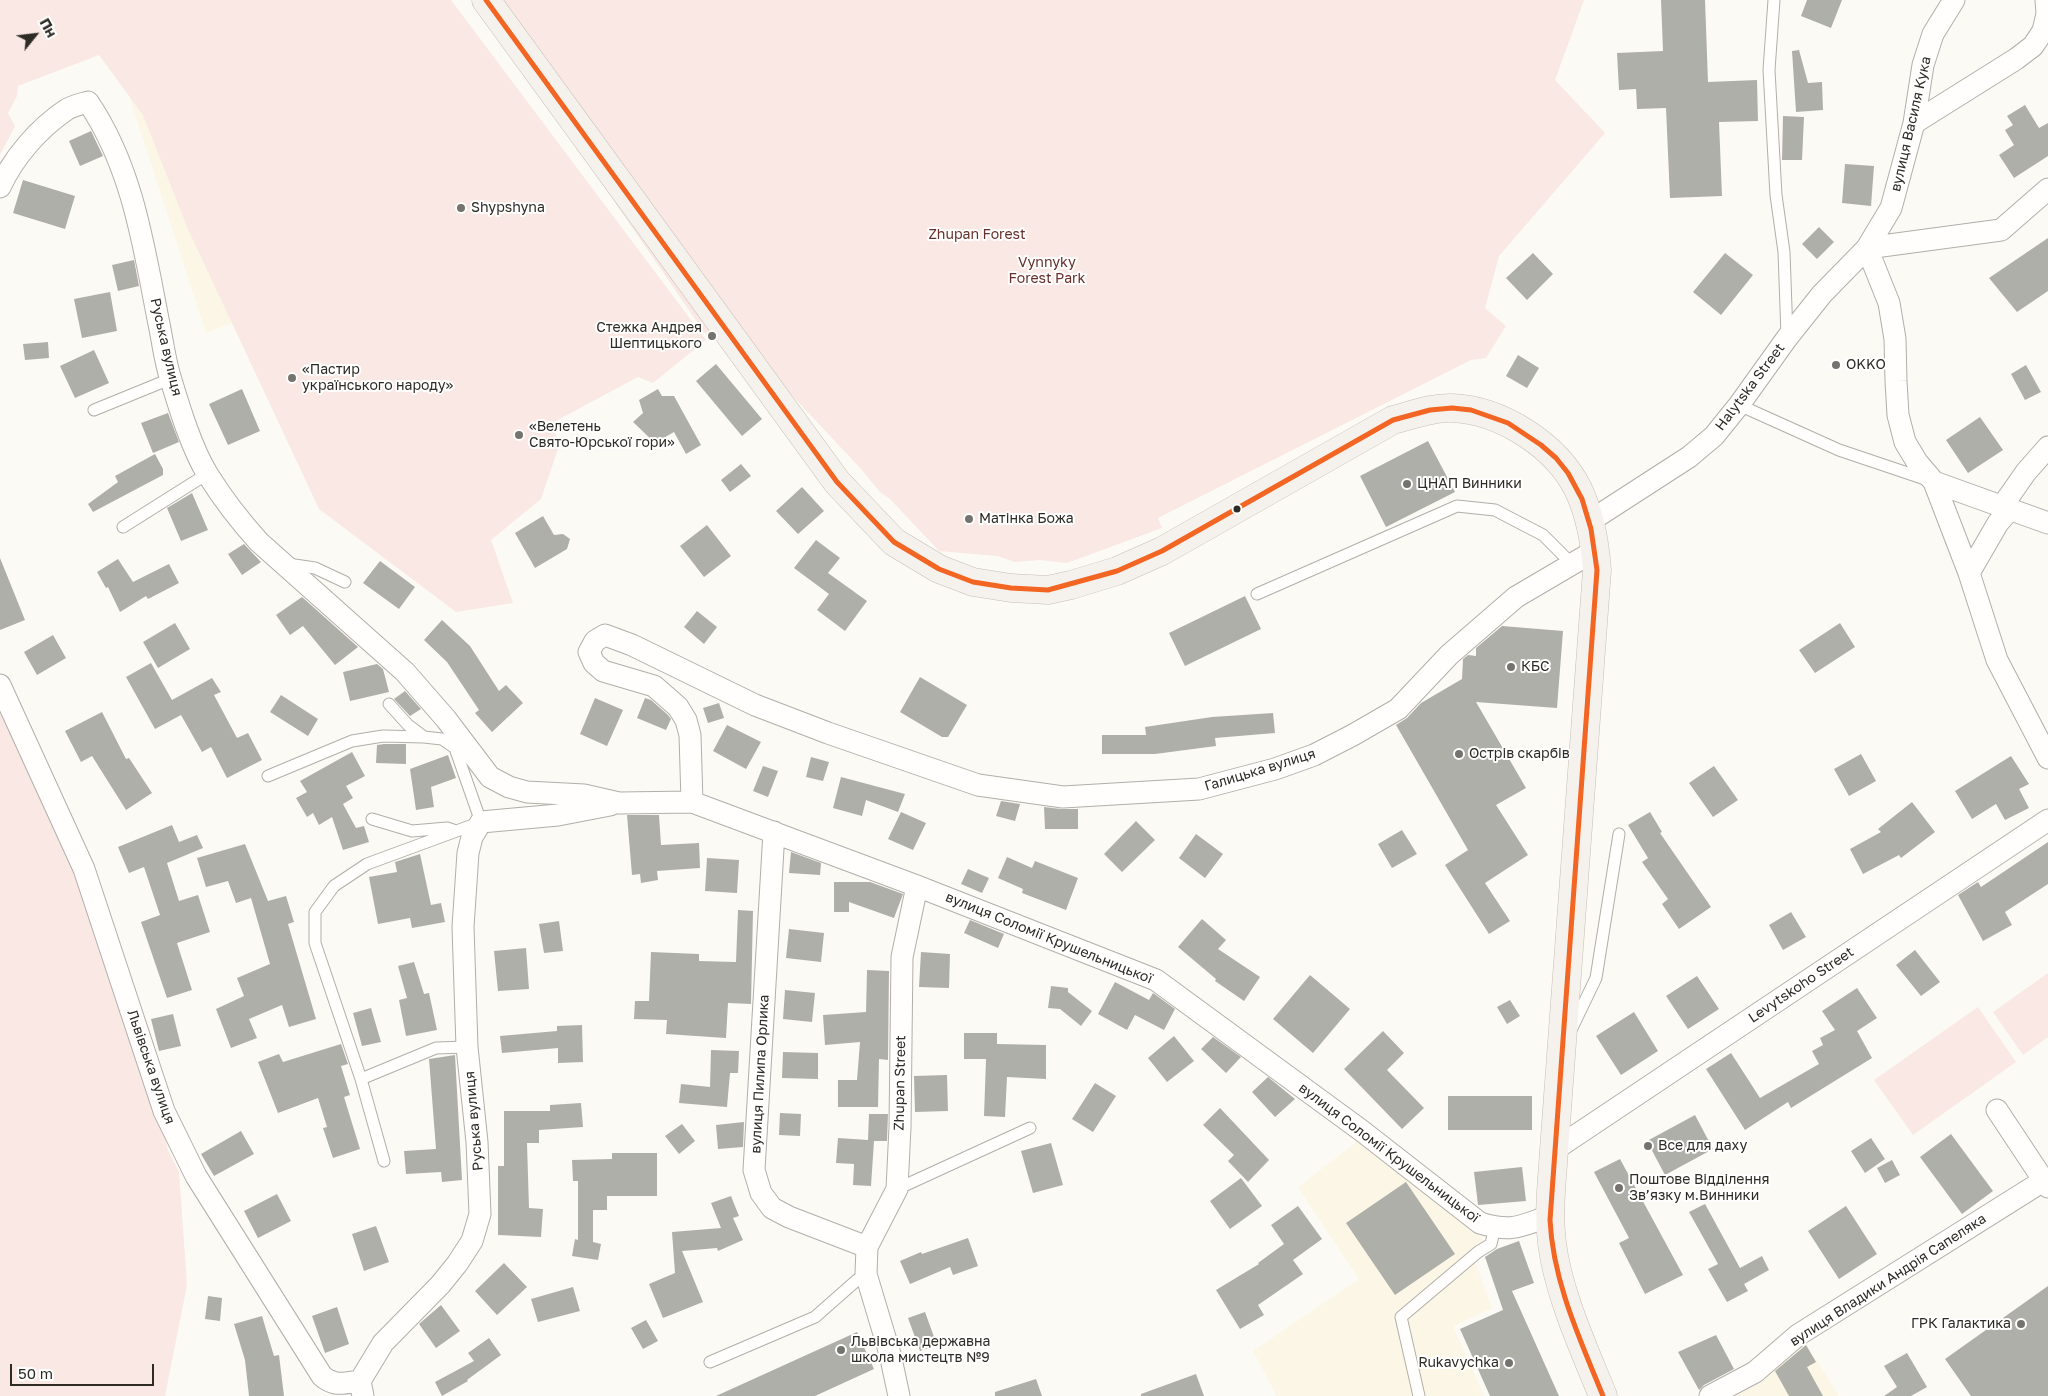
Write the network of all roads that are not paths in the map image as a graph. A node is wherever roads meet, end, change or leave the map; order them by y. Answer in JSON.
{"nodes":[{"id":1,"x":486,"y":0,"type":"edge"},
{"id":2,"x":1774,"y":0,"type":"edge"},
{"id":3,"x":1954,"y":0,"type":"edge"},
{"id":4,"x":2046,"y":0,"type":"edge"},
{"id":5,"x":2046,"y":30,"type":"edge"},
{"id":6,"x":1914,"y":123,"type":"junction"},
{"id":7,"x":0,"y":187,"type":"edge"},
{"id":8,"x":2048,"y":189,"type":"edge"},
{"id":9,"x":1866,"y":248,"type":"junction"},
{"id":10,"x":1787,"y":338,"type":"junction"},
{"id":11,"x":170,"y":379,"type":"junction"},
{"id":12,"x":1739,"y":405,"type":"junction"},
{"id":13,"x":94,"y":410,"type":"dead end"},
{"id":14,"x":2048,"y":447,"type":"edge"},
{"id":15,"x":207,"y":474,"type":"junction"},
{"id":16,"x":1934,"y":482,"type":"junction"},
{"id":17,"x":2007,"y":507,"type":"junction"},
{"id":18,"x":1590,"y":521,"type":"junction"},
{"id":19,"x":2048,"y":523,"type":"edge"},
{"id":20,"x":123,"y":527,"type":"dead end"},
{"id":21,"x":1596,"y":550,"type":"junction"},
{"id":22,"x":283,"y":564,"type":"junction"},
{"id":23,"x":1572,"y":564,"type":"junction"},
{"id":24,"x":1969,"y":573,"type":"junction"},
{"id":25,"x":345,"y":582,"type":"dead end"},
{"id":26,"x":1257,"y":594,"type":"dead end"},
{"id":27,"x":405,"y":672,"type":"joint"},
{"id":28,"x":0,"y":685,"type":"edge"},
{"id":29,"x":389,"y":704,"type":"dead end"},
{"id":30,"x":424,"y":737,"type":"junction"},
{"id":31,"x":2048,"y":758,"type":"edge"},
{"id":32,"x":268,"y":776,"type":"dead end"},
{"id":33,"x":692,"y":802,"type":"junction"},
{"id":34,"x":619,"y":803,"type":"junction"},
{"id":35,"x":372,"y":820,"type":"dead end"},
{"id":36,"x":2048,"y":820,"type":"edge"},
{"id":37,"x":481,"y":822,"type":"junction"},
{"id":38,"x":457,"y":831,"type":"junction"},
{"id":39,"x":774,"y":832,"type":"junction"},
{"id":40,"x":1619,"y":834,"type":"dead end"},
{"id":41,"x":917,"y":886,"type":"junction"},
{"id":42,"x":467,"y":1046,"type":"junction"},
{"id":43,"x":1562,"y":1049,"type":"junction"},
{"id":44,"x":361,"y":1079,"type":"junction"},
{"id":45,"x":1997,"y":1110,"type":"dead end"},
{"id":46,"x":1030,"y":1128,"type":"dead end"},
{"id":47,"x":1554,"y":1150,"type":"junction"},
{"id":48,"x":384,"y":1161,"type":"dead end"},
{"id":49,"x":2045,"y":1184,"type":"edge"},
{"id":50,"x":897,"y":1189,"type":"junction"},
{"id":51,"x":1550,"y":1216,"type":"junction"},
{"id":52,"x":1495,"y":1228,"type":"junction"},
{"id":53,"x":867,"y":1247,"type":"junction"},
{"id":54,"x":866,"y":1274,"type":"junction"},
{"id":55,"x":710,"y":1362,"type":"dead end"},
{"id":56,"x":362,"y":1389,"type":"edge"},
{"id":57,"x":899,"y":1396,"type":"edge"},
{"id":58,"x":1419,"y":1396,"type":"edge"},
{"id":59,"x":1603,"y":1396,"type":"edge"},
{"id":60,"x":1710,"y":1396,"type":"edge"}],
"edges":[{"from":1,"to":18,"type":"main road"},
{"from":2,"to":10,"type":"lane"},
{"from":3,"to":6,"type":"street","name":"вулиця Василя Кука"},
{"from":4,"to":5,"type":"street"},
{"from":5,"to":6,"type":"street"},
{"from":6,"to":9,"type":"street","name":"вулиця Василя Кука"},
{"from":7,"to":11,"type":"street","name":"Руська вулиця"},
{"from":8,"to":9,"type":"street"},
{"from":9,"to":10,"type":"street","name":"Halytska Street"},
{"from":9,"to":16,"type":"street"},
{"from":10,"to":12,"type":"street","name":"Halytska Street"},
{"from":11,"to":13,"type":"lane"},
{"from":11,"to":15,"type":"street","name":"Руська вулиця"},
{"from":12,"to":16,"type":"lane"},
{"from":12,"to":18,"type":"street","name":"Halytska Street"},
{"from":14,"to":17,"type":"street"},
{"from":15,"to":20,"type":"lane"},
{"from":15,"to":22,"type":"street","name":"Руська вулиця"},
{"from":16,"to":17,"type":"street"},
{"from":16,"to":24,"type":"street"},
{"from":17,"to":19,"type":"street"},
{"from":17,"to":24,"type":"street"},
{"from":18,"to":21,"type":"main road"},
{"from":21,"to":23,"type":"street","name":"Галицька вулиця"},
{"from":21,"to":43,"type":"main road"},
{"from":22,"to":25,"type":"lane"},
{"from":22,"to":27,"type":"street","name":"Руська вулиця"},
{"from":23,"to":26,"type":"lane"},
{"from":23,"to":33,"type":"street","name":"Галицька вулиця"},
{"from":24,"to":31,"type":"street"},
{"from":27,"to":34,"type":"street","name":"вулиця Соломії Крушельницької"},
{"from":28,"to":56,"type":"street","name":"Львівська вулиця"},
{"from":29,"to":30,"type":"lane"},
{"from":30,"to":32,"type":"lane"},
{"from":30,"to":37,"type":"lane"},
{"from":33,"to":34,"type":"street","name":"вулиця Соломії Крушельницької"},
{"from":33,"to":39,"type":"street","name":"вулиця Соломії Крушельницької"},
{"from":34,"to":37,"type":"street"},
{"from":35,"to":38,"type":"lane"},
{"from":36,"to":47,"type":"street","name":"Levytskoho Street"},
{"from":37,"to":38,"type":"lane"},
{"from":37,"to":42,"type":"street","name":"Руська вулиця"},
{"from":38,"to":44,"type":"lane"},
{"from":39,"to":41,"type":"street","name":"вулиця Соломії Крушельницької"},
{"from":39,"to":53,"type":"street","name":"вулиця Пилипа Орлика"},
{"from":40,"to":43,"type":"lane"},
{"from":41,"to":50,"type":"street","name":"Zhupan Street"},
{"from":41,"to":52,"type":"street","name":"вулиця Соломії Крушельницької"},
{"from":42,"to":44,"type":"lane"},
{"from":42,"to":56,"type":"street","name":"Руська вулиця"},
{"from":43,"to":47,"type":"main road"},
{"from":44,"to":48,"type":"lane"},
{"from":45,"to":49,"type":"street"},
{"from":46,"to":50,"type":"lane"},
{"from":47,"to":51,"type":"main road"},
{"from":49,"to":60,"type":"street","name":"вулиця Владики Андрія Сапеляка"},
{"from":50,"to":53,"type":"street","name":"Zhupan Street"},
{"from":51,"to":52,"type":"street","name":"вулиця Соломії Крушельницької"},
{"from":51,"to":59,"type":"main road"},
{"from":52,"to":58,"type":"lane"},
{"from":53,"to":54,"type":"street","name":"Zhupan Street"},
{"from":54,"to":55,"type":"lane"},
{"from":54,"to":57,"type":"street","name":"Zhupan Street"}]}
